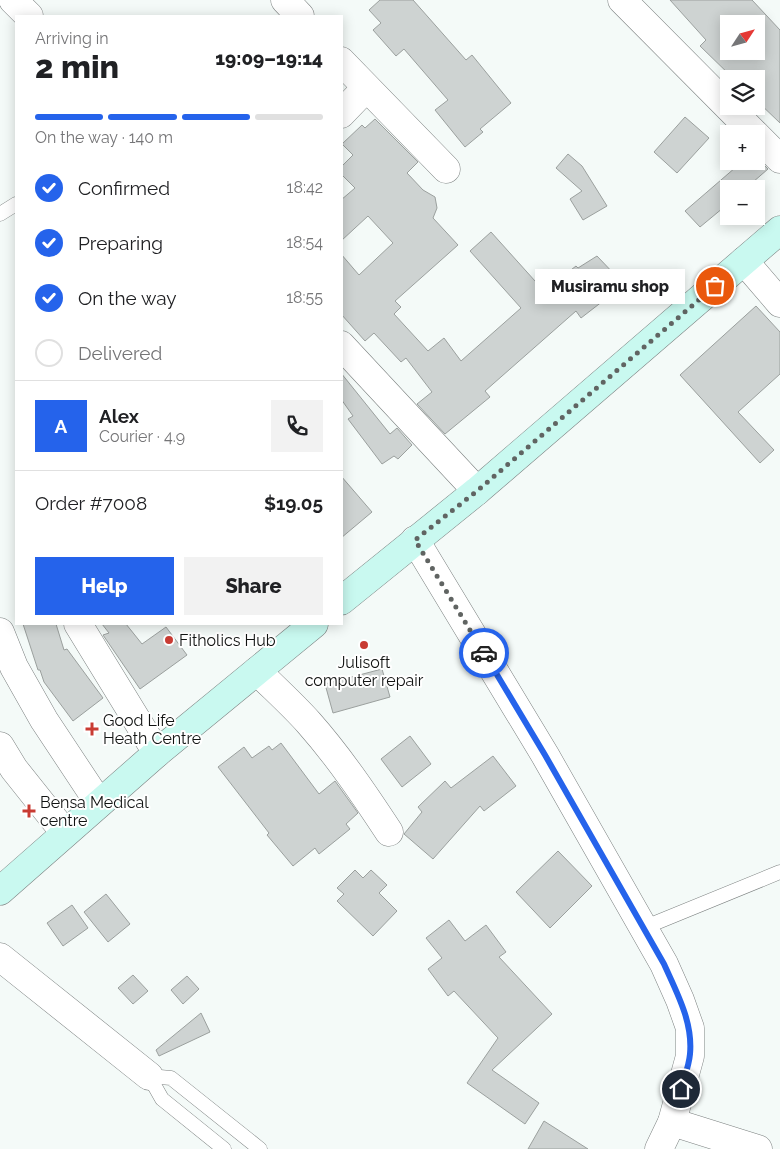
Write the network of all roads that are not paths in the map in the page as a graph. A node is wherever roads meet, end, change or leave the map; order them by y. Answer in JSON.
{"nodes":[{"id":1,"x":12,"y":0,"type":"edge"},
{"id":2,"x":285,"y":0,"type":"edge"},
{"id":3,"x":622,"y":0,"type":"edge"},
{"id":4,"x":28,"y":15,"type":"edge"},
{"id":5,"x":299,"y":15,"type":"edge"},
{"id":6,"x":343,"y":63,"type":"edge"},
{"id":7,"x":366,"y":88,"type":"junction"},
{"id":8,"x":343,"y":112,"type":"edge"},
{"id":9,"x":745,"y":125,"type":"edge"},
{"id":10,"x":765,"y":145,"type":"edge"},
{"id":11,"x":780,"y":159,"type":"edge"},
{"id":12,"x":446,"y":169,"type":"dead end"},
{"id":13,"x":15,"y":205,"type":"edge"},
{"id":14,"x":0,"y":214,"type":"edge"},
{"id":15,"x":780,"y":230,"type":"edge"},
{"id":16,"x":744,"y":261,"type":"junction"},
{"id":17,"x":780,"y":303,"type":"edge"},
{"id":18,"x":343,"y":347,"type":"edge"},
{"id":19,"x":477,"y":491,"type":"junction"},
{"id":20,"x":415,"y":540,"type":"junction"},
{"id":21,"x":343,"y":599,"type":"edge"},
{"id":22,"x":79,"y":625,"type":"edge"},
{"id":23,"x":302,"y":628,"type":"edge"},
{"id":24,"x":0,"y":632,"type":"edge"},
{"id":25,"x":257,"y":671,"type":"junction"},
{"id":26,"x":0,"y":746,"type":"edge"},
{"id":27,"x":157,"y":753,"type":"junction"},
{"id":28,"x":99,"y":803,"type":"junction"},
{"id":29,"x":389,"y":832,"type":"dead end"},
{"id":30,"x":65,"y":833,"type":"junction"},
{"id":31,"x":780,"y":872,"type":"edge"},
{"id":32,"x":1,"y":886,"type":"edge"},
{"id":33,"x":643,"y":928,"type":"junction"},
{"id":34,"x":0,"y":957,"type":"edge"},
{"id":35,"x":149,"y":1076,"type":"junction"},
{"id":36,"x":672,"y":1122,"type":"junction"},
{"id":37,"x":224,"y":1149,"type":"edge"},
{"id":38,"x":260,"y":1149,"type":"edge"},
{"id":39,"x":659,"y":1149,"type":"edge"},
{"id":40,"x":758,"y":1149,"type":"edge"}],
"edges":[{"from":1,"to":4,"type":"street"},
{"from":2,"to":5,"type":"street"},
{"from":3,"to":9,"type":"street"},
{"from":6,"to":7,"type":"street"},
{"from":7,"to":8,"type":"street"},
{"from":7,"to":12,"type":"street"},
{"from":10,"to":11,"type":"street"},
{"from":13,"to":14,"type":"lane"},
{"from":15,"to":16,"type":"main road"},
{"from":16,"to":17,"type":"street"},
{"from":16,"to":19,"type":"main road"},
{"from":18,"to":19,"type":"street"},
{"from":19,"to":20,"type":"main road"},
{"from":20,"to":21,"type":"main road"},
{"from":20,"to":33,"type":"street"},
{"from":22,"to":27,"type":"street"},
{"from":23,"to":25,"type":"main road"},
{"from":24,"to":28,"type":"street"},
{"from":25,"to":27,"type":"main road"},
{"from":25,"to":29,"type":"street"},
{"from":26,"to":30,"type":"street"},
{"from":27,"to":28,"type":"main road"},
{"from":28,"to":30,"type":"main road"},
{"from":30,"to":32,"type":"main road"},
{"from":31,"to":33,"type":"lane"},
{"from":33,"to":36,"type":"street"},
{"from":34,"to":35,"type":"street"},
{"from":35,"to":37,"type":"lane"},
{"from":35,"to":38,"type":"lane"},
{"from":36,"to":39,"type":"street"},
{"from":36,"to":40,"type":"street"}]}
